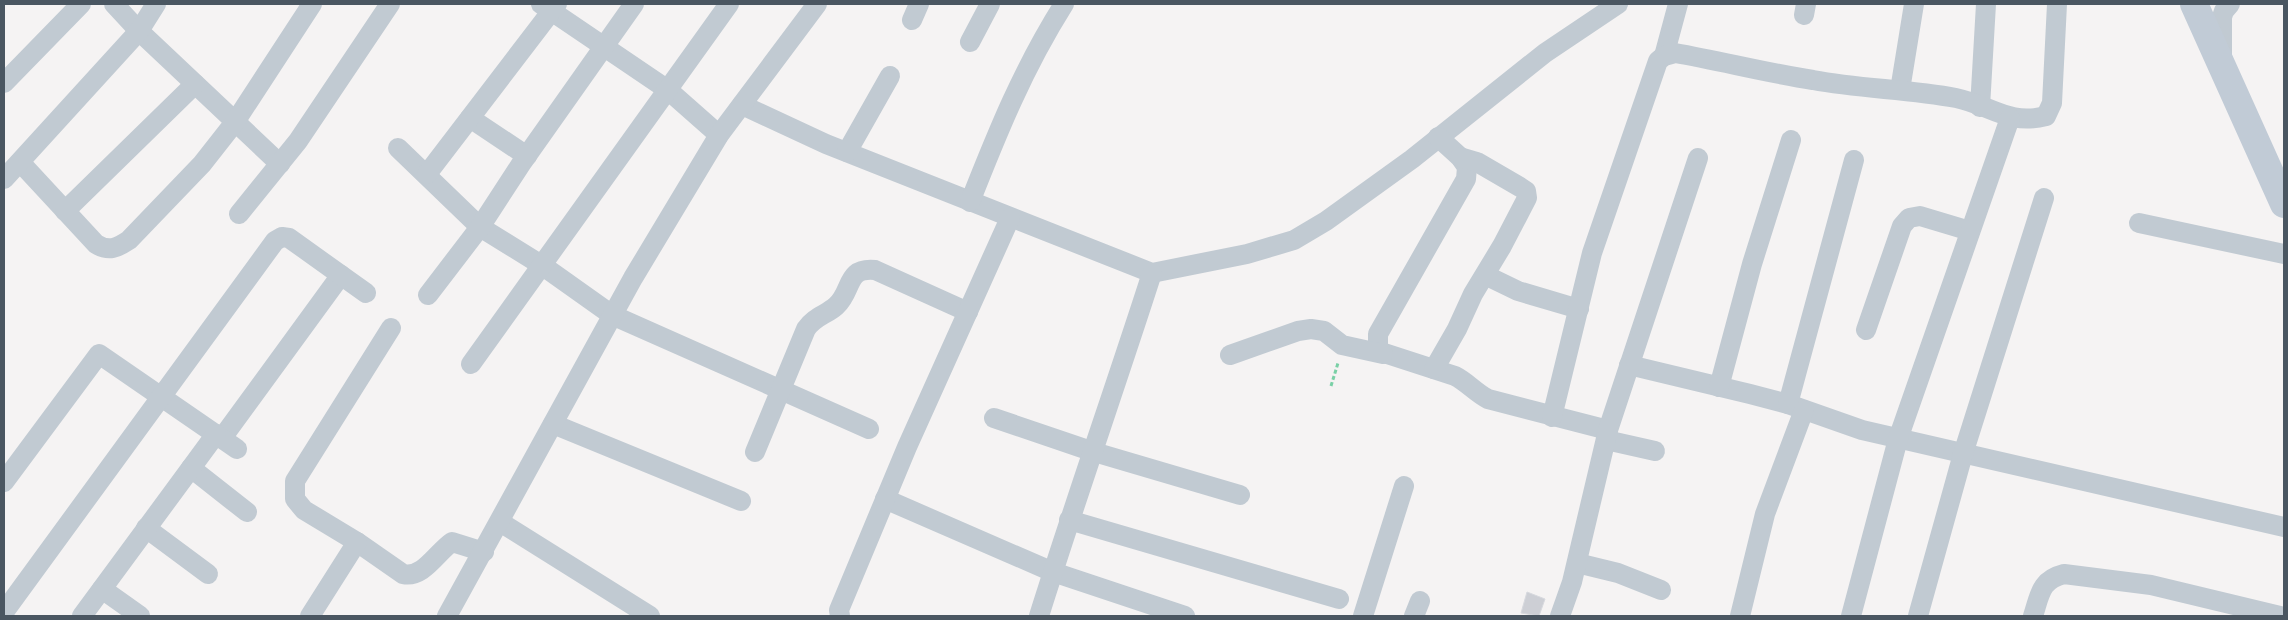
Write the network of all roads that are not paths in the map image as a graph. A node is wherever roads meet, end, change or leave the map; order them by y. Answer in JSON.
{"nodes":[{"id":1,"x":81,"y":4,"type":"edge"},
{"id":2,"x":114,"y":4,"type":"edge"},
{"id":3,"x":156,"y":4,"type":"edge"},
{"id":4,"x":312,"y":4,"type":"edge"},
{"id":5,"x":390,"y":4,"type":"edge"},
{"id":6,"x":634,"y":4,"type":"edge"},
{"id":7,"x":729,"y":4,"type":"edge"},
{"id":8,"x":817,"y":4,"type":"edge"},
{"id":9,"x":990,"y":4,"type":"edge"},
{"id":10,"x":1618,"y":4,"type":"edge"},
{"id":11,"x":1678,"y":4,"type":"edge"},
{"id":12,"x":1914,"y":4,"type":"edge"},
{"id":13,"x":1986,"y":4,"type":"edge"},
{"id":14,"x":2058,"y":4,"type":"edge"},
{"id":15,"x":2194,"y":4,"type":"edge"},
{"id":16,"x":2230,"y":4,"type":"edge"},
{"id":17,"x":550,"y":6,"type":"edge"},
{"id":18,"x":1056,"y":7,"type":"edge"},
{"id":19,"x":139,"y":31,"type":"junction"},
{"id":20,"x":970,"y":42,"type":"dead end"},
{"id":21,"x":606,"y":46,"type":"junction"},
{"id":22,"x":1664,"y":56,"type":"junction"},
{"id":23,"x":2222,"y":62,"type":"junction"},
{"id":24,"x":890,"y":76,"type":"dead end"},
{"id":25,"x":4,"y":83,"type":"edge"},
{"id":26,"x":195,"y":84,"type":"junction"},
{"id":27,"x":668,"y":90,"type":"junction"},
{"id":28,"x":1900,"y":90,"type":"junction"},
{"id":29,"x":742,"y":105,"type":"junction"},
{"id":30,"x":1980,"y":107,"type":"junction"},
{"id":31,"x":470,"y":118,"type":"junction"},
{"id":32,"x":2010,"y":118,"type":"junction"},
{"id":33,"x":235,"y":122,"type":"junction"},
{"id":34,"x":719,"y":135,"type":"junction"},
{"id":35,"x":1438,"y":137,"type":"junction"},
{"id":36,"x":1791,"y":140,"type":"dead end"},
{"id":37,"x":398,"y":148,"type":"dead end"},
{"id":38,"x":847,"y":152,"type":"junction"},
{"id":39,"x":527,"y":156,"type":"junction"},
{"id":40,"x":1460,"y":157,"type":"junction"},
{"id":41,"x":1698,"y":158,"type":"dead end"},
{"id":42,"x":1854,"y":160,"type":"dead end"},
{"id":43,"x":20,"y":162,"type":"junction"},
{"id":44,"x":280,"y":164,"type":"junction"},
{"id":45,"x":427,"y":174,"type":"junction"},
{"id":46,"x":4,"y":178,"type":"edge"},
{"id":47,"x":2044,"y":198,"type":"dead end"},
{"id":48,"x":970,"y":202,"type":"junction"},
{"id":49,"x":2284,"y":204,"type":"edge"},
{"id":50,"x":65,"y":211,"type":"junction"},
{"id":51,"x":239,"y":214,"type":"dead end"},
{"id":52,"x":1010,"y":218,"type":"junction"},
{"id":53,"x":2139,"y":223,"type":"dead end"},
{"id":54,"x":480,"y":227,"type":"junction"},
{"id":55,"x":1970,"y":231,"type":"junction"},
{"id":56,"x":2284,"y":254,"type":"edge"},
{"id":57,"x":542,"y":266,"type":"junction"},
{"id":58,"x":1152,"y":273,"type":"junction"},
{"id":59,"x":341,"y":275,"type":"junction"},
{"id":60,"x":1485,"y":275,"type":"junction"},
{"id":61,"x":366,"y":293,"type":"dead end"},
{"id":62,"x":428,"y":295,"type":"dead end"},
{"id":63,"x":1578,"y":309,"type":"junction"},
{"id":64,"x":968,"y":312,"type":"junction"},
{"id":65,"x":612,"y":315,"type":"junction"},
{"id":66,"x":391,"y":328,"type":"dead end"},
{"id":67,"x":1866,"y":330,"type":"dead end"},
{"id":68,"x":1383,"y":354,"type":"junction"},
{"id":69,"x":1230,"y":355,"type":"dead end"},
{"id":70,"x":471,"y":364,"type":"dead end"},
{"id":71,"x":1629,"y":366,"type":"junction"},
{"id":72,"x":1434,"y":369,"type":"junction"},
{"id":73,"x":1719,"y":387,"type":"junction"},
{"id":74,"x":780,"y":389,"type":"junction"},
{"id":75,"x":161,"y":396,"type":"junction"},
{"id":76,"x":1796,"y":407,"type":"junction"},
{"id":77,"x":1552,"y":417,"type":"junction"},
{"id":78,"x":994,"y":418,"type":"dead end"},
{"id":79,"x":553,"y":424,"type":"junction"},
{"id":80,"x":869,"y":429,"type":"dead end"},
{"id":81,"x":1607,"y":435,"type":"junction"},
{"id":82,"x":1898,"y":439,"type":"junction"},
{"id":83,"x":225,"y":440,"type":"junction"},
{"id":84,"x":1655,"y":451,"type":"dead end"},
{"id":85,"x":755,"y":452,"type":"dead end"},
{"id":86,"x":1094,"y":452,"type":"junction"},
{"id":87,"x":1963,"y":454,"type":"junction"},
{"id":88,"x":191,"y":468,"type":"junction"},
{"id":89,"x":4,"y":482,"type":"edge"},
{"id":90,"x":1404,"y":486,"type":"dead end"},
{"id":91,"x":1240,"y":495,"type":"dead end"},
{"id":92,"x":885,"y":499,"type":"junction"},
{"id":93,"x":741,"y":501,"type":"dead end"},
{"id":94,"x":247,"y":512,"type":"dead end"},
{"id":95,"x":1069,"y":520,"type":"junction"},
{"id":96,"x":500,"y":522,"type":"junction"},
{"id":97,"x":2284,"y":527,"type":"edge"},
{"id":98,"x":146,"y":528,"type":"junction"},
{"id":99,"x":357,"y":542,"type":"junction"},
{"id":100,"x":484,"y":552,"type":"junction"},
{"id":101,"x":1577,"y":563,"type":"junction"},
{"id":102,"x":1053,"y":572,"type":"junction"},
{"id":103,"x":208,"y":574,"type":"dead end"},
{"id":104,"x":102,"y":589,"type":"junction"},
{"id":105,"x":1661,"y":590,"type":"dead end"},
{"id":106,"x":1339,"y":599,"type":"dead end"},
{"id":107,"x":4,"y":612,"type":"edge"},
{"id":108,"x":82,"y":616,"type":"edge"},
{"id":109,"x":140,"y":616,"type":"edge"},
{"id":110,"x":310,"y":616,"type":"edge"},
{"id":111,"x":447,"y":616,"type":"edge"},
{"id":112,"x":650,"y":616,"type":"edge"},
{"id":113,"x":840,"y":616,"type":"edge"},
{"id":114,"x":1039,"y":616,"type":"edge"},
{"id":115,"x":1185,"y":616,"type":"edge"},
{"id":116,"x":1363,"y":616,"type":"edge"},
{"id":117,"x":1560,"y":616,"type":"edge"},
{"id":118,"x":1740,"y":616,"type":"edge"},
{"id":119,"x":1850,"y":616,"type":"edge"},
{"id":120,"x":1918,"y":616,"type":"edge"},
{"id":121,"x":2033,"y":616,"type":"edge"},
{"id":122,"x":2280,"y":616,"type":"edge"}],
"edges":[{"from":1,"to":25,"type":"street"},
{"from":2,"to":19,"type":"street"},
{"from":3,"to":19,"type":"street"},
{"from":4,"to":33,"type":"street"},
{"from":5,"to":44,"type":"street"},
{"from":6,"to":21,"type":"street"},
{"from":7,"to":27,"type":"street"},
{"from":8,"to":29,"type":"street"},
{"from":9,"to":20,"type":"street"},
{"from":10,"to":35,"type":"street"},
{"from":11,"to":22,"type":"street"},
{"from":12,"to":28,"type":"street"},
{"from":13,"to":30,"type":"street"},
{"from":14,"to":32,"type":"street"},
{"from":15,"to":23,"type":"street"},
{"from":16,"to":23,"type":"street"},
{"from":17,"to":21,"type":"street"},
{"from":17,"to":31,"type":"street"},
{"from":18,"to":48,"type":"street"},
{"from":19,"to":26,"type":"street"},
{"from":19,"to":43,"type":"street"},
{"from":21,"to":27,"type":"street"},
{"from":21,"to":39,"type":"street"},
{"from":22,"to":28,"type":"street"},
{"from":22,"to":63,"type":"street"},
{"from":23,"to":49,"type":"street"},
{"from":24,"to":38,"type":"street"},
{"from":26,"to":33,"type":"street"},
{"from":26,"to":50,"type":"street"},
{"from":27,"to":34,"type":"street"},
{"from":27,"to":57,"type":"street"},
{"from":28,"to":30,"type":"street"},
{"from":29,"to":34,"type":"street"},
{"from":29,"to":38,"type":"street"},
{"from":30,"to":32,"type":"street"},
{"from":31,"to":39,"type":"street"},
{"from":31,"to":45,"type":"street"},
{"from":32,"to":55,"type":"street"},
{"from":33,"to":44,"type":"street"},
{"from":33,"to":50,"type":"street"},
{"from":34,"to":65,"type":"street"},
{"from":35,"to":40,"type":"street"},
{"from":35,"to":58,"type":"street"},
{"from":36,"to":73,"type":"street"},
{"from":37,"to":45,"type":"street"},
{"from":38,"to":48,"type":"street"},
{"from":39,"to":54,"type":"street"},
{"from":40,"to":60,"type":"street"},
{"from":40,"to":68,"type":"street"},
{"from":41,"to":71,"type":"street"},
{"from":42,"to":76,"type":"street"},
{"from":43,"to":46,"type":"street"},
{"from":43,"to":50,"type":"street"},
{"from":44,"to":51,"type":"street"},
{"from":45,"to":54,"type":"street"},
{"from":47,"to":87,"type":"street"},
{"from":48,"to":52,"type":"street"},
{"from":52,"to":58,"type":"street"},
{"from":52,"to":64,"type":"street"},
{"from":53,"to":56,"type":"street"},
{"from":54,"to":57,"type":"street"},
{"from":54,"to":62,"type":"street"},
{"from":55,"to":67,"type":"street"},
{"from":55,"to":82,"type":"street"},
{"from":57,"to":65,"type":"street"},
{"from":57,"to":70,"type":"street"},
{"from":58,"to":86,"type":"street"},
{"from":59,"to":61,"type":"street"},
{"from":59,"to":75,"type":"street"},
{"from":59,"to":83,"type":"street"},
{"from":60,"to":63,"type":"street"},
{"from":60,"to":72,"type":"street"},
{"from":63,"to":77,"type":"street"},
{"from":64,"to":74,"type":"street"},
{"from":64,"to":92,"type":"street"},
{"from":65,"to":74,"type":"street"},
{"from":65,"to":79,"type":"street"},
{"from":66,"to":99,"type":"street"},
{"from":68,"to":69,"type":"street"},
{"from":68,"to":72,"type":"street"},
{"from":71,"to":73,"type":"street"},
{"from":71,"to":81,"type":"street"},
{"from":72,"to":77,"type":"street"},
{"from":73,"to":76,"type":"street"},
{"from":74,"to":80,"type":"street"},
{"from":74,"to":85,"type":"street"},
{"from":75,"to":83,"type":"street"},
{"from":75,"to":89,"type":"street"},
{"from":75,"to":107,"type":"street"},
{"from":76,"to":82,"type":"street"},
{"from":76,"to":118,"type":"street"},
{"from":77,"to":81,"type":"street"},
{"from":78,"to":86,"type":"street"},
{"from":79,"to":93,"type":"street"},
{"from":79,"to":96,"type":"street"},
{"from":81,"to":84,"type":"street"},
{"from":81,"to":101,"type":"street"},
{"from":82,"to":87,"type":"street"},
{"from":82,"to":119,"type":"street"},
{"from":83,"to":88,"type":"street"},
{"from":86,"to":91,"type":"street"},
{"from":86,"to":95,"type":"street"},
{"from":87,"to":97,"type":"street"},
{"from":87,"to":120,"type":"street"},
{"from":88,"to":94,"type":"street"},
{"from":88,"to":98,"type":"street"},
{"from":90,"to":116,"type":"street"},
{"from":92,"to":102,"type":"street"},
{"from":92,"to":113,"type":"street"},
{"from":95,"to":102,"type":"street"},
{"from":95,"to":106,"type":"street"},
{"from":96,"to":100,"type":"street"},
{"from":96,"to":112,"type":"street"},
{"from":98,"to":103,"type":"street"},
{"from":98,"to":104,"type":"street"},
{"from":99,"to":100,"type":"street"},
{"from":99,"to":110,"type":"street"},
{"from":100,"to":111,"type":"street"},
{"from":101,"to":105,"type":"street"},
{"from":101,"to":117,"type":"street"},
{"from":102,"to":114,"type":"street"},
{"from":102,"to":115,"type":"street"},
{"from":104,"to":108,"type":"street"},
{"from":104,"to":109,"type":"street"},
{"from":121,"to":122,"type":"street"}]}
